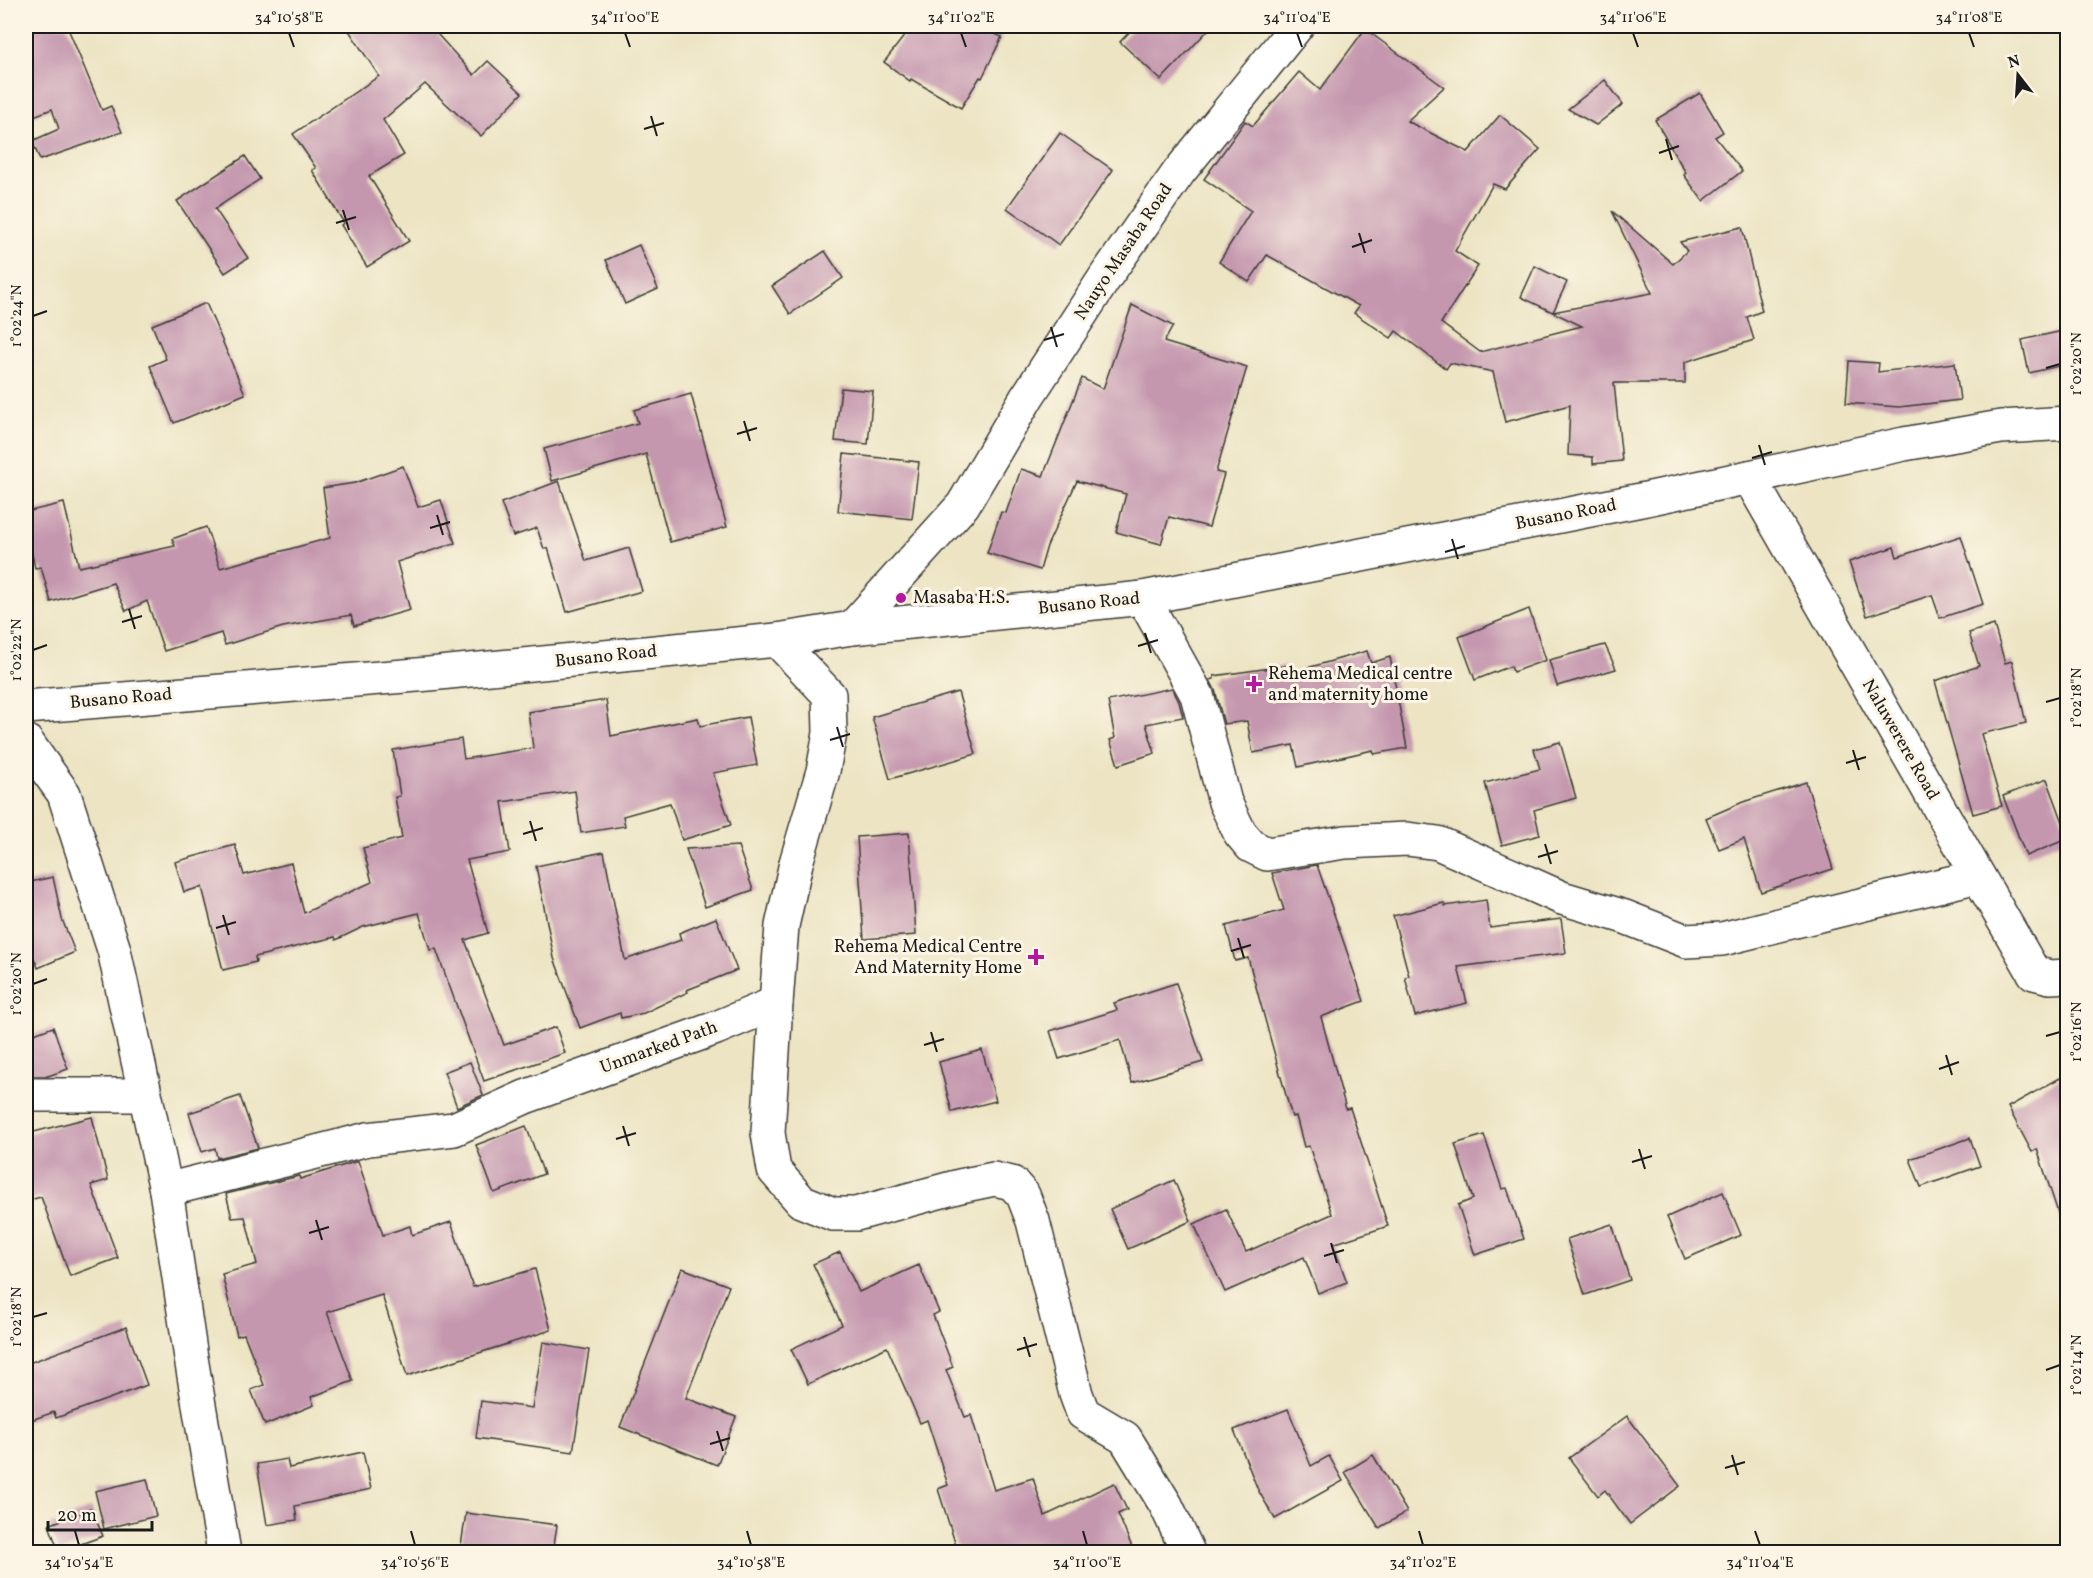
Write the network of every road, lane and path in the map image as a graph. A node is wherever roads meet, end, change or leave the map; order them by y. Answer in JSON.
{"nodes":[{"id":1,"x":1297,"y":26,"type":"edge"},
{"id":2,"x":2067,"y":423,"type":"edge"},
{"id":3,"x":1749,"y":477,"type":"junction"},
{"id":4,"x":1143,"y":598,"type":"junction"},
{"id":5,"x":852,"y":628,"type":"junction"},
{"id":6,"x":777,"y":640,"type":"junction"},
{"id":7,"x":26,"y":707,"type":"edge"},
{"id":8,"x":26,"y":741,"type":"edge"},
{"id":9,"x":1978,"y":876,"type":"junction"},
{"id":10,"x":2067,"y":976,"type":"edge"},
{"id":11,"x":776,"y":1003,"type":"junction"},
{"id":12,"x":26,"y":1095,"type":"edge"},
{"id":13,"x":144,"y":1095,"type":"junction"},
{"id":14,"x":166,"y":1190,"type":"junction"},
{"id":15,"x":225,"y":1552,"type":"edge"},
{"id":16,"x":1188,"y":1552,"type":"edge"}],
"edges":[{"from":1,"to":5,"type":"street","name":"Nauyo Masaba Road"},
{"from":2,"to":3,"type":"street","name":"Busano Road"},
{"from":3,"to":4,"type":"street","name":"Busano Road"},
{"from":3,"to":9,"type":"street","name":"Naluwerere Road"},
{"from":4,"to":5,"type":"street","name":"Busano Road"},
{"from":4,"to":9,"type":"street"},
{"from":5,"to":6,"type":"street","name":"Busano Road"},
{"from":6,"to":7,"type":"street","name":"Busano Road"},
{"from":6,"to":11,"type":"street"},
{"from":8,"to":13,"type":"street"},
{"from":9,"to":10,"type":"street","name":"Naluwerere Road"},
{"from":11,"to":14,"type":"street","name":"Unmarked Path"},
{"from":11,"to":16,"type":"street"},
{"from":12,"to":13,"type":"street"},
{"from":13,"to":14,"type":"street"},
{"from":14,"to":15,"type":"street"}]}
